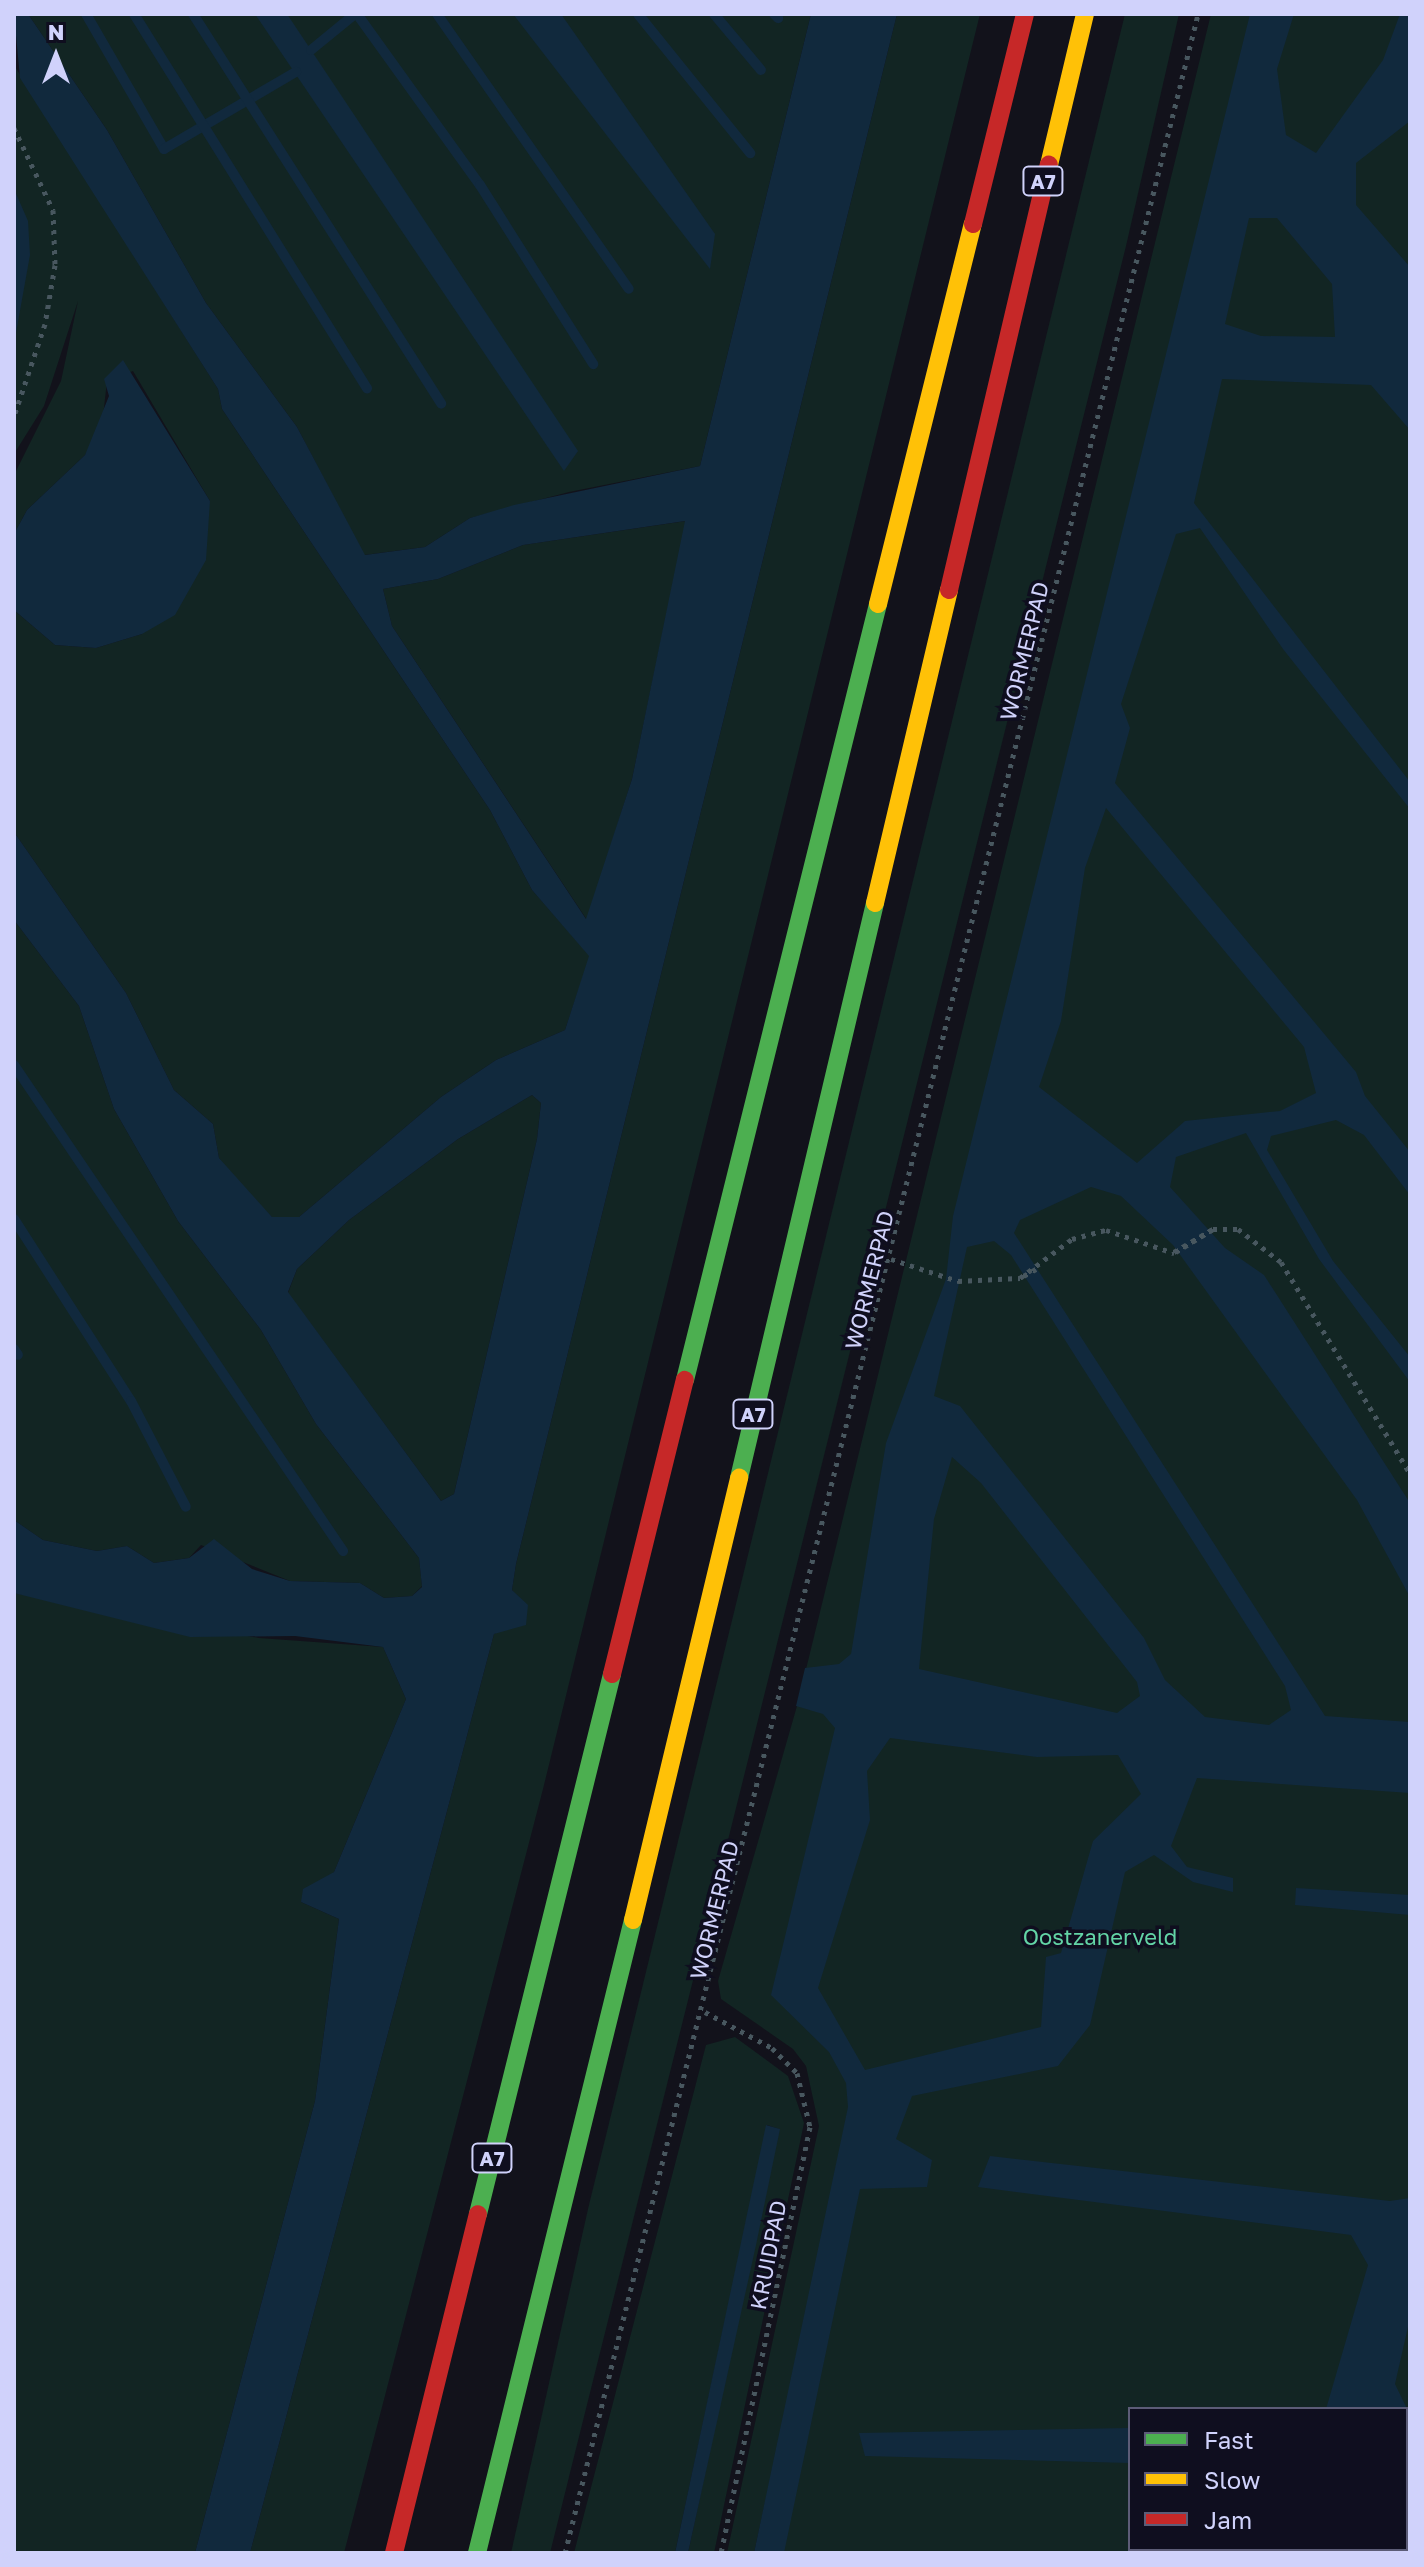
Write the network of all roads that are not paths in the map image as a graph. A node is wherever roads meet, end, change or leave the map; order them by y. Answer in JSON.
{"nodes":[{"id":1,"x":1025,"y":14,"type":"edge"},
{"id":2,"x":1085,"y":14,"type":"edge"},
{"id":3,"x":394,"y":2553,"type":"edge"},
{"id":4,"x":477,"y":2553,"type":"edge"}],
"edges":[{"from":1,"to":3,"type":"highway","number":"A7"},
{"from":2,"to":4,"type":"highway","number":"A7"}]}
